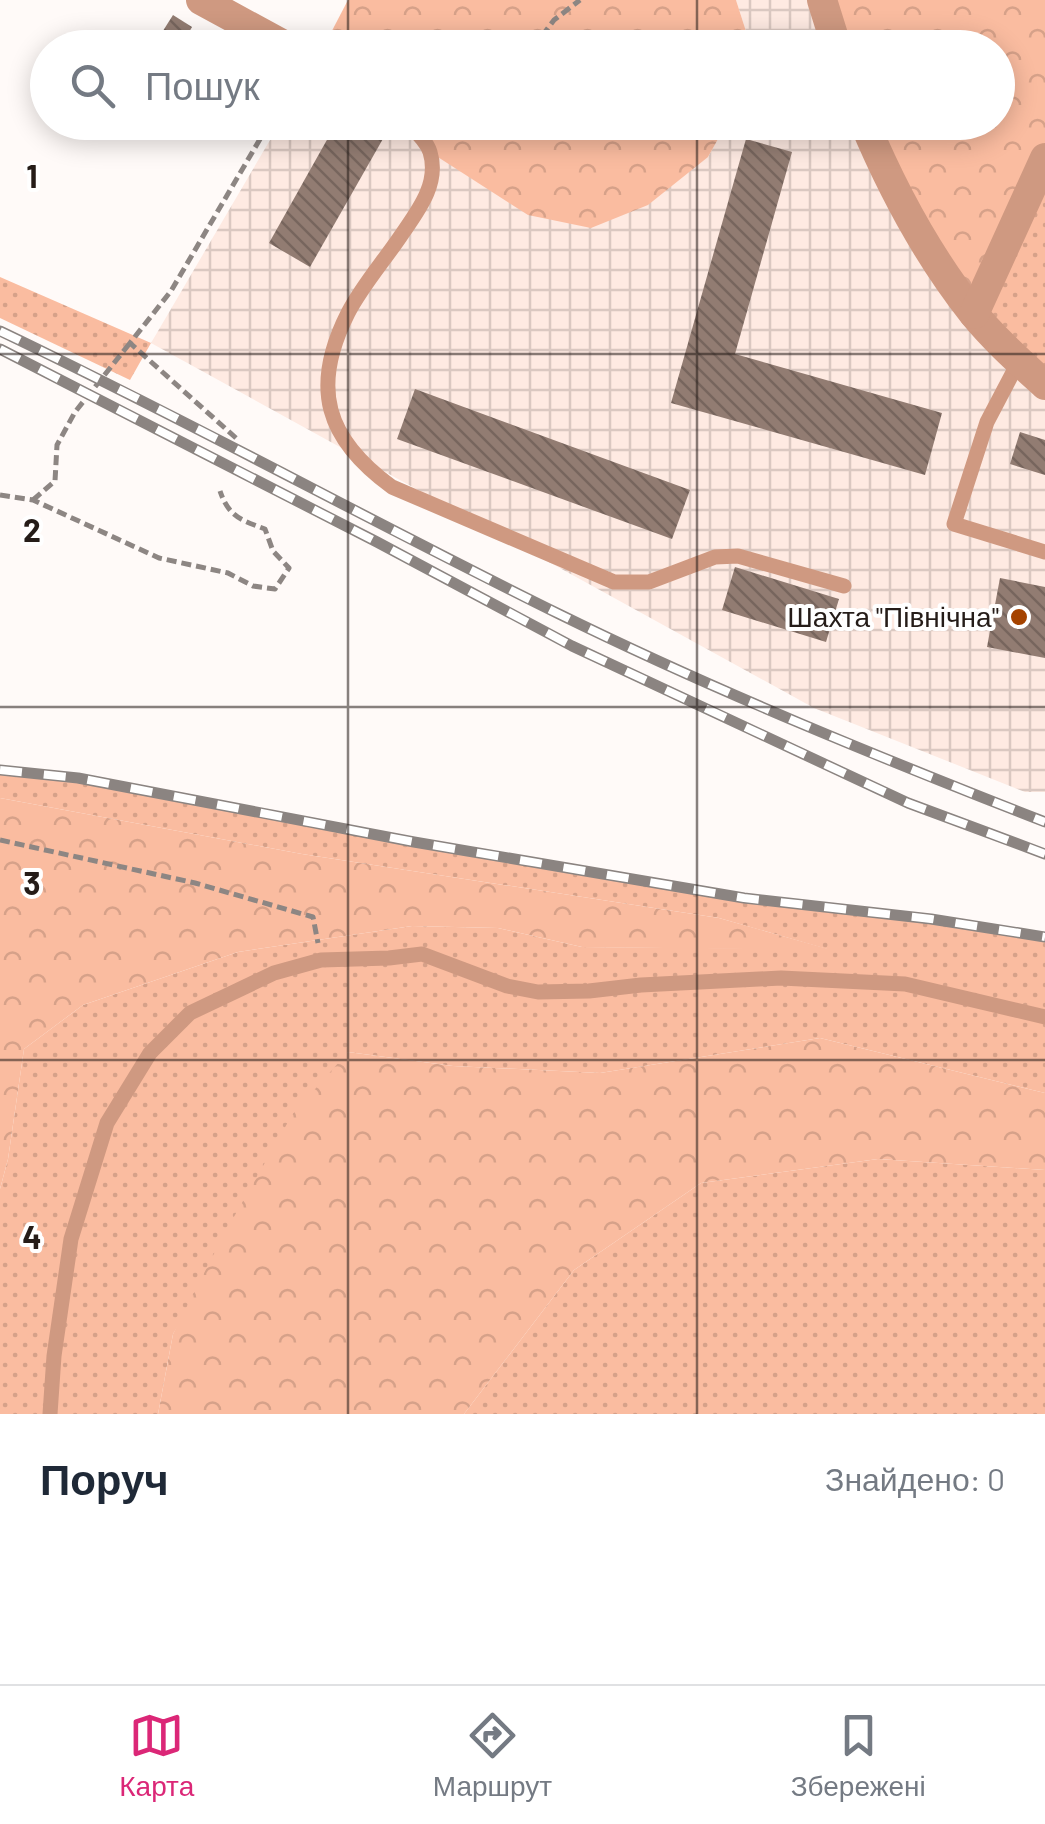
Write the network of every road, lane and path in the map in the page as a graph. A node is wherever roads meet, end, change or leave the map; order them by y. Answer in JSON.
{"nodes":[{"id":1,"x":201,"y":0,"type":"edge"},
{"id":2,"x":580,"y":0,"type":"edge"},
{"id":3,"x":822,"y":0,"type":"edge"},
{"id":4,"x":256,"y":30,"type":"edge"},
{"id":5,"x":546,"y":30,"type":"edge"},
{"id":6,"x":831,"y":30,"type":"edge"},
{"id":7,"x":259,"y":140,"type":"edge"},
{"id":8,"x":424,"y":140,"type":"edge"},
{"id":9,"x":872,"y":140,"type":"edge"},
{"id":10,"x":1045,"y":158,"type":"edge"},
{"id":11,"x":974,"y":314,"type":"junction"},
{"id":12,"x":130,"y":342,"type":"junction"},
{"id":13,"x":1019,"y":361,"type":"junction"},
{"id":14,"x":1045,"y":385,"type":"edge"},
{"id":15,"x":236,"y":438,"type":"dead end"},
{"id":16,"x":220,"y":491,"type":"dead end"},
{"id":17,"x":0,"y":496,"type":"edge"},
{"id":18,"x":33,"y":500,"type":"junction"},
{"id":19,"x":1045,"y":552,"type":"edge"},
{"id":20,"x":844,"y":586,"type":"dead end"},
{"id":21,"x":0,"y":840,"type":"edge"},
{"id":22,"x":321,"y":960,"type":"junction"},
{"id":23,"x":1045,"y":1016,"type":"edge"},
{"id":24,"x":50,"y":1414,"type":"edge"}],
"edges":[{"from":1,"to":4,"type":"street"},
{"from":2,"to":5,"type":"path"},
{"from":3,"to":6,"type":"street"},
{"from":7,"to":12,"type":"path"},
{"from":8,"to":20,"type":"lane"},
{"from":9,"to":11,"type":"street"},
{"from":10,"to":11,"type":"street"},
{"from":11,"to":13,"type":"street"},
{"from":12,"to":15,"type":"path"},
{"from":12,"to":18,"type":"path"},
{"from":13,"to":14,"type":"street"},
{"from":13,"to":19,"type":"lane"},
{"from":16,"to":18,"type":"path"},
{"from":17,"to":18,"type":"path"},
{"from":21,"to":22,"type":"path"},
{"from":22,"to":23,"type":"lane"},
{"from":22,"to":24,"type":"lane"}]}
